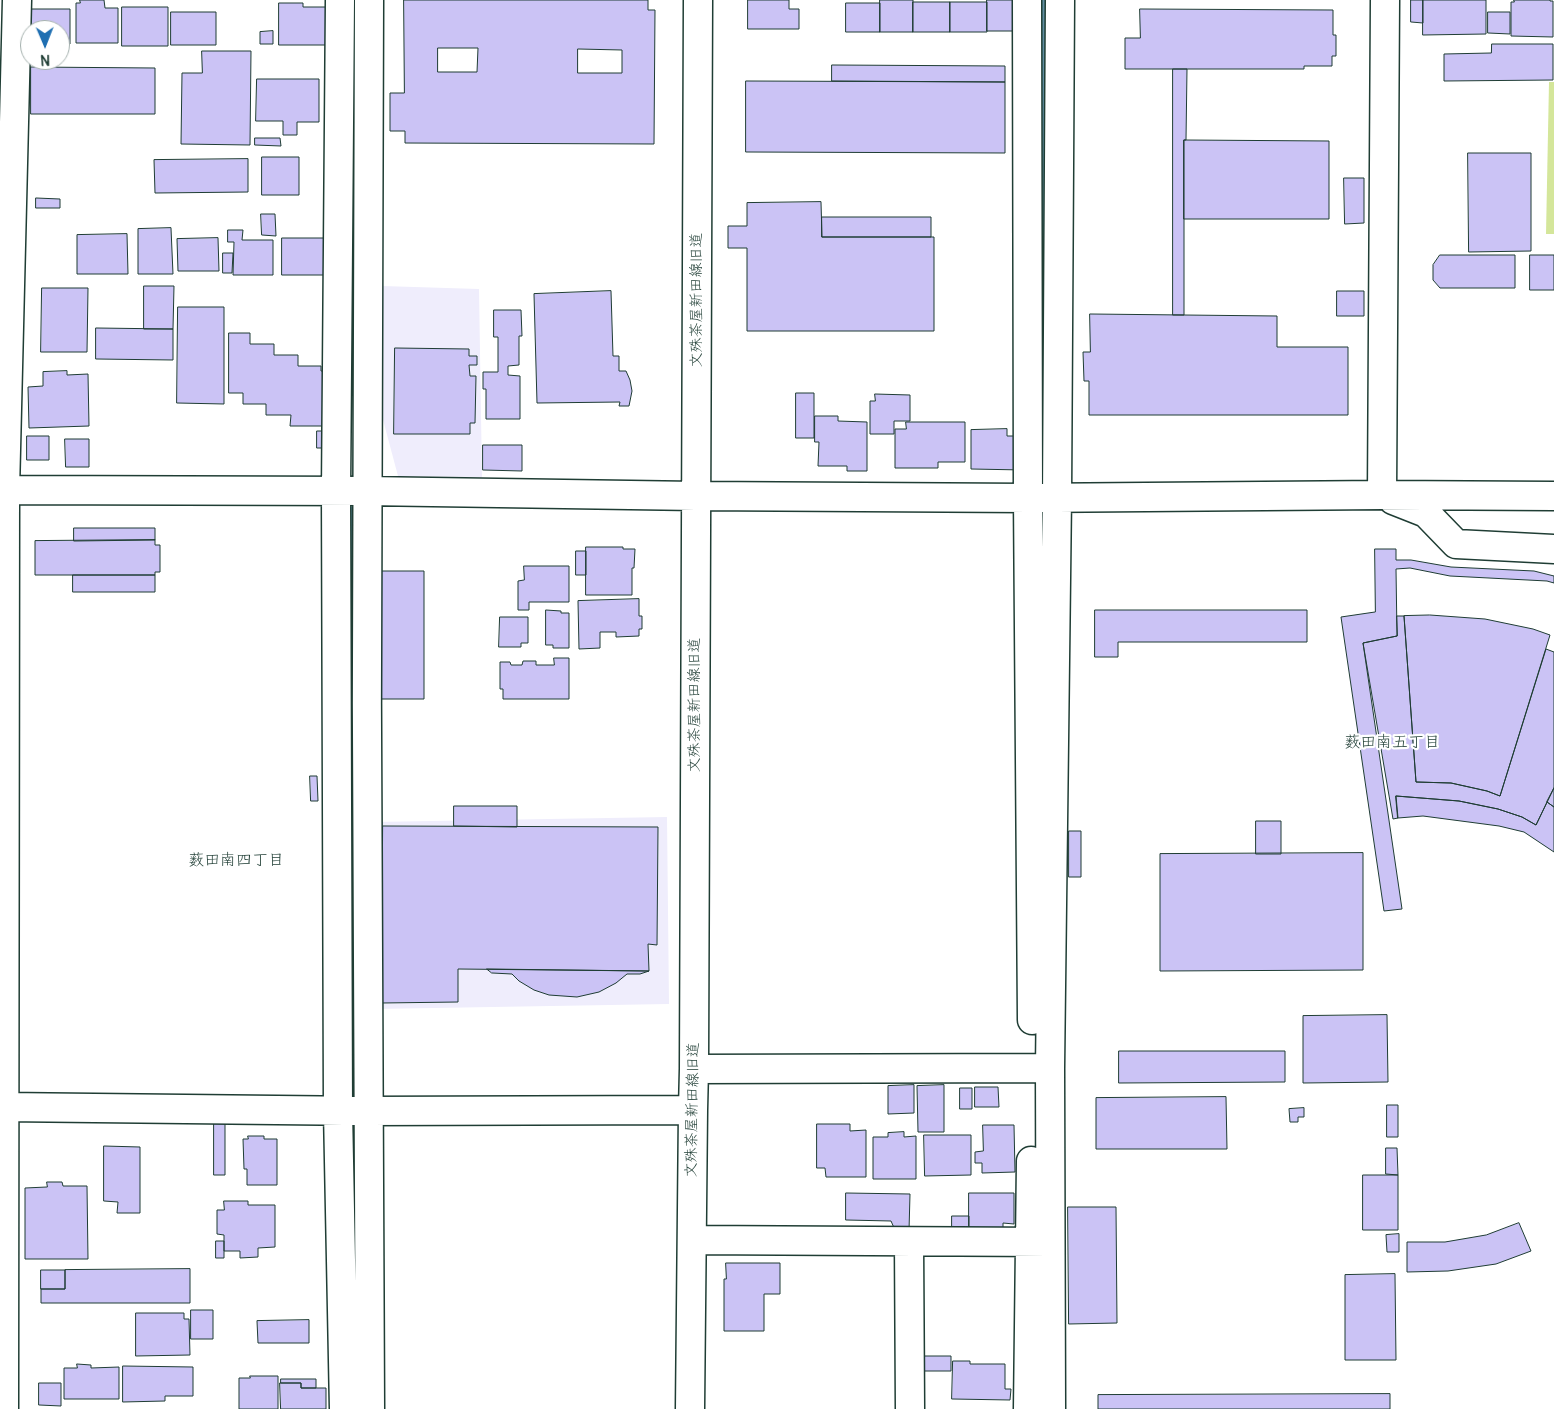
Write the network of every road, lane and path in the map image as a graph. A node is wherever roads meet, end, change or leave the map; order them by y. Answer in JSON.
{"nodes":[{"id":1,"x":17,"y":0,"type":"edge"},
{"id":2,"x":340,"y":0,"type":"edge"},
{"id":3,"x":369,"y":0,"type":"edge"},
{"id":4,"x":698,"y":0,"type":"edge"},
{"id":5,"x":1027,"y":0,"type":"edge"},
{"id":6,"x":1060,"y":0,"type":"edge"},
{"id":7,"x":1385,"y":0,"type":"edge"},
{"id":8,"x":2,"y":490,"type":"edge"},
{"id":9,"x":366,"y":490,"type":"junction"},
{"id":10,"x":336,"y":491,"type":"junction"},
{"id":11,"x":1382,"y":495,"type":"junction"},
{"id":12,"x":696,"y":496,"type":"junction"},
{"id":13,"x":1554,"y":496,"type":"edge"},
{"id":14,"x":1028,"y":498,"type":"junction"},
{"id":15,"x":1057,"y":498,"type":"junction"},
{"id":16,"x":1554,"y":548,"type":"edge"},
{"id":17,"x":1041,"y":1068,"type":"junction"},
{"id":18,"x":694,"y":1069,"type":"junction"},
{"id":19,"x":4,"y":1107,"type":"junction"},
{"id":20,"x":693,"y":1110,"type":"junction"},
{"id":21,"x":338,"y":1111,"type":"junction"},
{"id":22,"x":367,"y":1111,"type":"junction"},
{"id":23,"x":692,"y":1240,"type":"junction"},
{"id":24,"x":909,"y":1242,"type":"junction"},
{"id":25,"x":1040,"y":1242,"type":"junction"},
{"id":26,"x":4,"y":1409,"type":"edge"},
{"id":27,"x":344,"y":1409,"type":"edge"},
{"id":28,"x":370,"y":1409,"type":"edge"},
{"id":29,"x":690,"y":1409,"type":"edge"},
{"id":30,"x":910,"y":1409,"type":"edge"},
{"id":31,"x":1028,"y":1409,"type":"edge"},
{"id":32,"x":1051,"y":1409,"type":"edge"}],
"edges":[{"from":1,"to":8,"type":"street"},
{"from":2,"to":10,"type":"street"},
{"from":3,"to":9,"type":"street"},
{"from":4,"to":12,"type":"street","name":"文殊茶屋新田線旧道"},
{"from":5,"to":14,"type":"street"},
{"from":6,"to":15,"type":"street"},
{"from":7,"to":11,"type":"street"},
{"from":8,"to":10,"type":"street"},
{"from":8,"to":19,"type":"street"},
{"from":9,"to":10,"type":"street"},
{"from":9,"to":12,"type":"street"},
{"from":9,"to":22,"type":"street"},
{"from":10,"to":21,"type":"street"},
{"from":11,"to":13,"type":"street"},
{"from":11,"to":15,"type":"street"},
{"from":11,"to":16,"type":"street"},
{"from":12,"to":14,"type":"street"},
{"from":12,"to":18,"type":"street","name":"文殊茶屋新田線旧道"},
{"from":14,"to":15,"type":"street"},
{"from":14,"to":17,"type":"street"},
{"from":15,"to":17,"type":"street"},
{"from":17,"to":18,"type":"street"},
{"from":17,"to":25,"type":"street"},
{"from":18,"to":20,"type":"street","name":"文殊茶屋新田線旧道"},
{"from":19,"to":21,"type":"street"},
{"from":19,"to":26,"type":"street"},
{"from":20,"to":22,"type":"street"},
{"from":20,"to":23,"type":"street","name":"文殊茶屋新田線旧道"},
{"from":21,"to":22,"type":"street"},
{"from":21,"to":27,"type":"street"},
{"from":22,"to":28,"type":"street"},
{"from":23,"to":24,"type":"street"},
{"from":23,"to":29,"type":"street","name":"文殊茶屋新田線旧道"},
{"from":24,"to":25,"type":"street"},
{"from":24,"to":30,"type":"street"},
{"from":25,"to":31,"type":"street"},
{"from":25,"to":32,"type":"street"}]}
